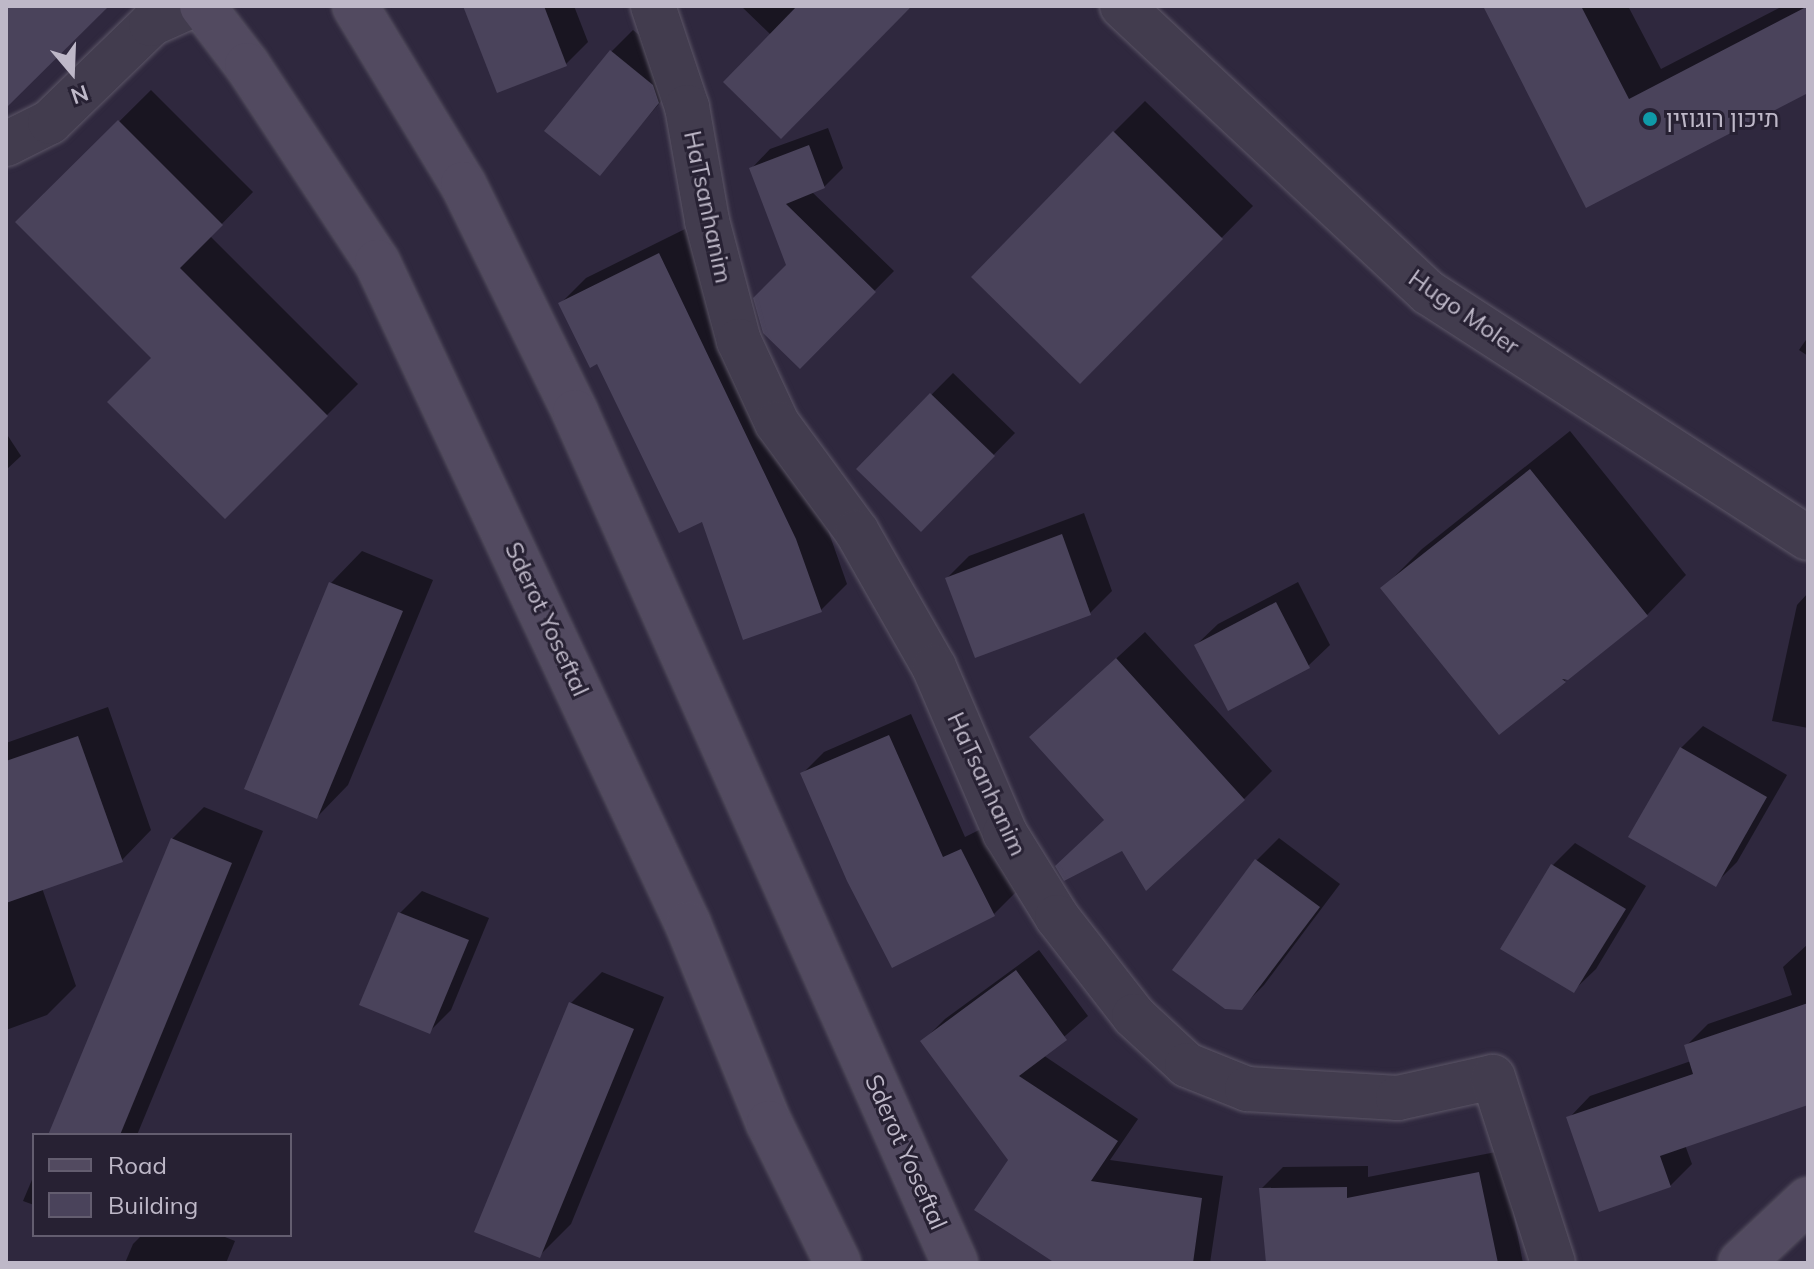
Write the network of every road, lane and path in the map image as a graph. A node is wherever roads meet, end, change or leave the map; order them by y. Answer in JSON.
{"nodes":[{"id":1,"x":191,"y":6,"type":"edge"},
{"id":2,"x":202,"y":6,"type":"edge"},
{"id":3,"x":355,"y":6,"type":"edge"},
{"id":4,"x":653,"y":6,"type":"edge"},
{"id":5,"x":1122,"y":6,"type":"edge"},
{"id":6,"x":6,"y":144,"type":"edge"},
{"id":7,"x":1808,"y":538,"type":"edge"},
{"id":8,"x":1808,"y":1200,"type":"edge"},
{"id":9,"x":838,"y":1263,"type":"edge"},
{"id":10,"x":955,"y":1263,"type":"edge"},
{"id":11,"x":1553,"y":1263,"type":"edge"},
{"id":12,"x":1741,"y":1263,"type":"edge"}],
"edges":[{"from":1,"to":6,"type":"street"},
{"from":2,"to":9,"type":"street","name":"Sderot Yoseftal"},
{"from":3,"to":10,"type":"street","name":"Sderot Yoseftal"},
{"from":4,"to":11,"type":"street","name":"HaTsanhanim"},
{"from":5,"to":7,"type":"street","name":"Hugo Moler"},
{"from":8,"to":12,"type":"street"}]}
